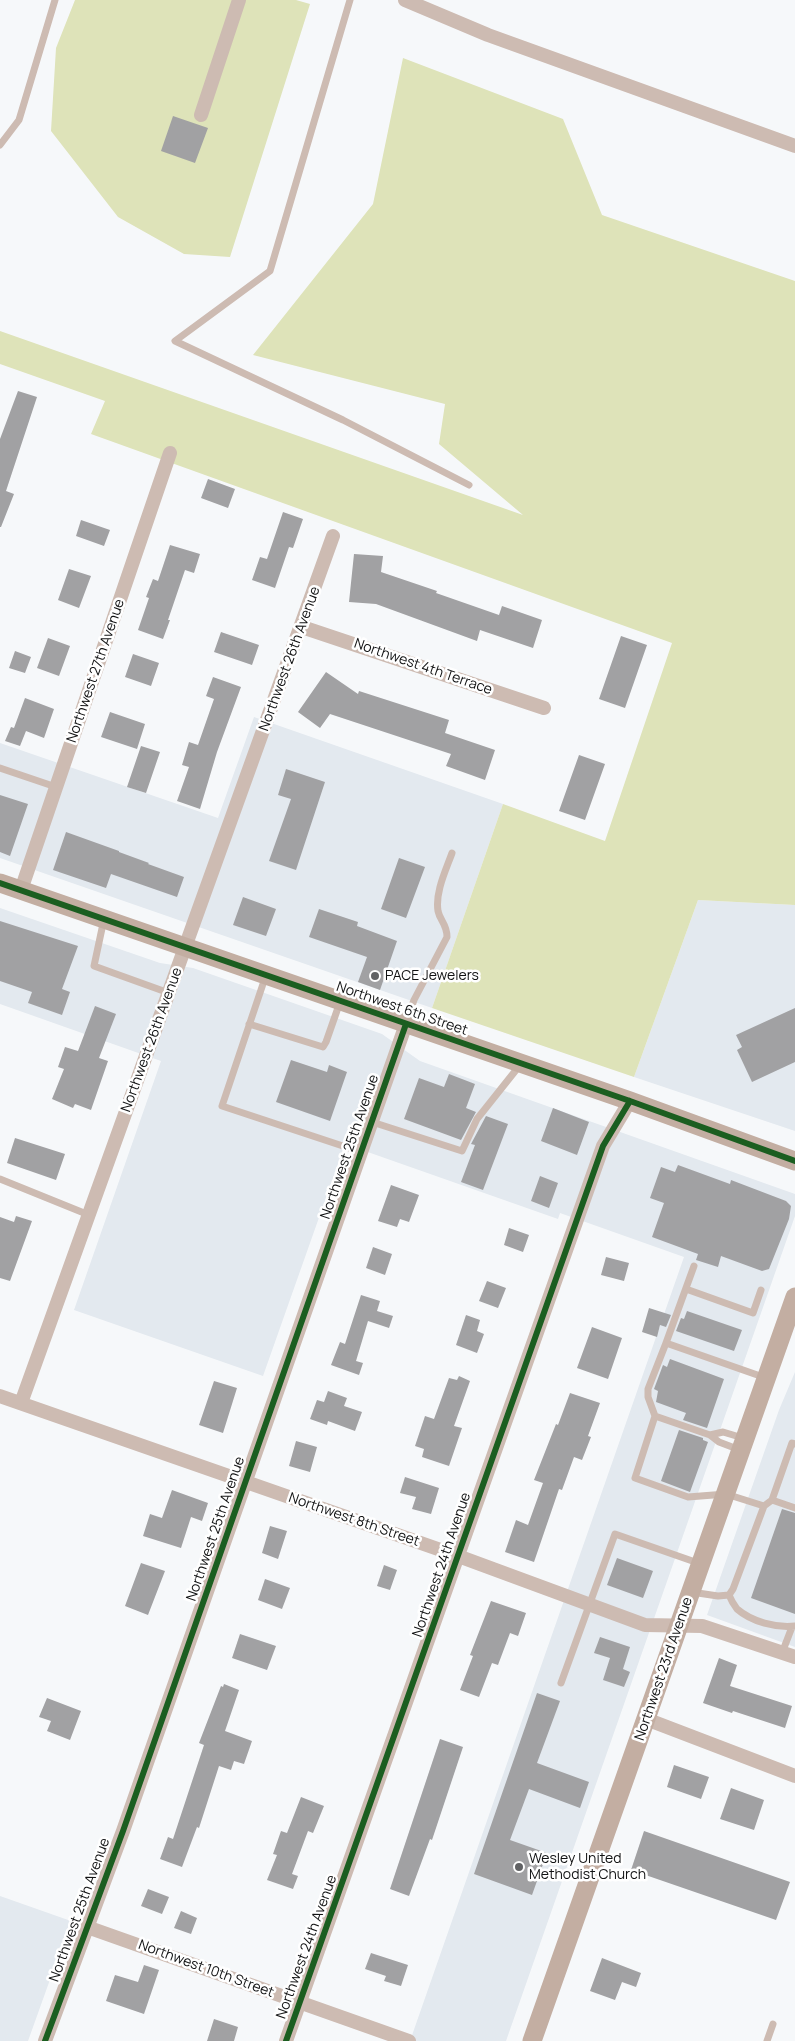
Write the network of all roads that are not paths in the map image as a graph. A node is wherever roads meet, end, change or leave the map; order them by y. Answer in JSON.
{"nodes":[{"id":1,"x":55,"y":0,"type":"edge"},
{"id":2,"x":239,"y":0,"type":"edge"},
{"id":3,"x":350,"y":0,"type":"edge"},
{"id":4,"x":409,"y":1,"type":"edge"},
{"id":5,"x":201,"y":115,"type":"dead end"},
{"id":6,"x":0,"y":145,"type":"edge"},
{"id":7,"x":795,"y":146,"type":"edge"},
{"id":8,"x":170,"y":453,"type":"dead end"},
{"id":9,"x":469,"y":484,"type":"dead end"},
{"id":10,"x":333,"y":536,"type":"dead end"},
{"id":11,"x":302,"y":627,"type":"junction"},
{"id":12,"x":544,"y":708,"type":"dead end"},
{"id":13,"x":0,"y":768,"type":"edge"},
{"id":14,"x":56,"y":787,"type":"junction"},
{"id":15,"x":452,"y":853,"type":"dead end"},
{"id":16,"x":0,"y":883,"type":"edge"},
{"id":17,"x":21,"y":890,"type":"junction"},
{"id":18,"x":104,"y":919,"type":"junction"},
{"id":19,"x":186,"y":947,"type":"junction"},
{"id":20,"x":266,"y":975,"type":"junction"},
{"id":21,"x":169,"y":993,"type":"junction"},
{"id":22,"x":341,"y":1001,"type":"junction"},
{"id":23,"x":249,"y":1024,"type":"junction"},
{"id":24,"x":406,"y":1024,"type":"junction"},
{"id":25,"x":521,"y":1064,"type":"junction"},
{"id":26,"x":630,"y":1101,"type":"junction"},
{"id":27,"x":372,"y":1122,"type":"junction"},
{"id":28,"x":361,"y":1152,"type":"junction"},
{"id":29,"x":795,"y":1161,"type":"edge"},
{"id":30,"x":0,"y":1179,"type":"edge"},
{"id":31,"x":89,"y":1214,"type":"junction"},
{"id":32,"x":694,"y":1266,"type":"dead end"},
{"id":33,"x":686,"y":1289,"type":"junction"},
{"id":34,"x":761,"y":1290,"type":"dead end"},
{"id":35,"x":795,"y":1297,"type":"edge"},
{"id":36,"x":666,"y":1343,"type":"junction"},
{"id":37,"x":766,"y":1378,"type":"junction"},
{"id":38,"x":0,"y":1396,"type":"edge"},
{"id":39,"x":21,"y":1403,"type":"junction"},
{"id":40,"x":655,"y":1416,"type":"junction"},
{"id":41,"x":710,"y":1435,"type":"junction"},
{"id":42,"x":795,"y":1444,"type":"edge"},
{"id":43,"x":743,"y":1445,"type":"junction"},
{"id":44,"x":245,"y":1482,"type":"junction"},
{"id":45,"x":726,"y":1494,"type":"junction"},
{"id":46,"x":772,"y":1500,"type":"junction"},
{"id":47,"x":764,"y":1506,"type":"junction"},
{"id":48,"x":795,"y":1508,"type":"edge"},
{"id":49,"x":458,"y":1556,"type":"junction"},
{"id":50,"x":701,"y":1564,"type":"junction"},
{"id":51,"x":691,"y":1592,"type":"junction"},
{"id":52,"x":729,"y":1595,"type":"junction"},
{"id":53,"x":589,"y":1604,"type":"junction"},
{"id":54,"x":679,"y":1625,"type":"junction"},
{"id":55,"x":794,"y":1626,"type":"edge"},
{"id":56,"x":789,"y":1655,"type":"edge"},
{"id":57,"x":561,"y":1683,"type":"dead end"},
{"id":58,"x":646,"y":1719,"type":"junction"},
{"id":59,"x":795,"y":1776,"type":"edge"},
{"id":60,"x":87,"y":1927,"type":"junction"},
{"id":61,"x":300,"y":2003,"type":"junction"},
{"id":62,"x":773,"y":2024,"type":"dead end"},
{"id":63,"x":45,"y":2041,"type":"edge"},
{"id":64,"x":286,"y":2041,"type":"edge"},
{"id":65,"x":409,"y":2041,"type":"edge"},
{"id":66,"x":532,"y":2041,"type":"edge"},
{"id":67,"x":767,"y":2041,"type":"edge"}],
"edges":[{"from":1,"to":6,"type":"lane"},
{"from":2,"to":5,"type":"street"},
{"from":3,"to":9,"type":"lane"},
{"from":4,"to":7,"type":"street"},
{"from":8,"to":14,"type":"street","name":"Northwest 27th Avenue"},
{"from":10,"to":11,"type":"street","name":"Northwest 26th Avenue"},
{"from":11,"to":12,"type":"street","name":"Northwest 4th Terrace"},
{"from":11,"to":19,"type":"street","name":"Northwest 26th Avenue"},
{"from":13,"to":14,"type":"lane"},
{"from":14,"to":17,"type":"street","name":"Northwest 27th Avenue"},
{"from":15,"to":24,"type":"lane"},
{"from":16,"to":17,"type":"main road","name":"Northwest 6th Street"},
{"from":17,"to":18,"type":"main road","name":"Northwest 6th Street"},
{"from":18,"to":19,"type":"main road","name":"Northwest 6th Street"},
{"from":18,"to":21,"type":"lane"},
{"from":19,"to":20,"type":"main road","name":"Northwest 6th Street"},
{"from":19,"to":21,"type":"street","name":"Northwest 26th Avenue"},
{"from":20,"to":22,"type":"main road","name":"Northwest 6th Street"},
{"from":20,"to":23,"type":"lane"},
{"from":21,"to":31,"type":"street","name":"Northwest 26th Avenue"},
{"from":22,"to":23,"type":"lane"},
{"from":22,"to":24,"type":"main road","name":"Northwest 6th Street"},
{"from":23,"to":28,"type":"lane"},
{"from":24,"to":25,"type":"main road","name":"Northwest 6th Street"},
{"from":24,"to":27,"type":"street","name":"Northwest 25th Avenue"},
{"from":25,"to":26,"type":"main road","name":"Northwest 6th Street"},
{"from":25,"to":27,"type":"lane"},
{"from":26,"to":29,"type":"main road","name":"Northwest 6th Street"},
{"from":26,"to":49,"type":"street","name":"Northwest 24th Avenue"},
{"from":27,"to":28,"type":"street","name":"Northwest 25th Avenue"},
{"from":28,"to":44,"type":"street","name":"Northwest 25th Avenue"},
{"from":30,"to":31,"type":"lane"},
{"from":31,"to":39,"type":"street","name":"Northwest 26th Avenue"},
{"from":32,"to":33,"type":"lane"},
{"from":33,"to":34,"type":"lane"},
{"from":33,"to":36,"type":"lane"},
{"from":35,"to":37,"type":"main road","name":"Northwest 23rd Avenue"},
{"from":36,"to":37,"type":"lane"},
{"from":36,"to":40,"type":"lane"},
{"from":37,"to":43,"type":"main road","name":"Northwest 23rd Avenue"},
{"from":38,"to":39,"type":"street","name":"Northwest 8th Street"},
{"from":39,"to":44,"type":"street","name":"Northwest 8th Street"},
{"from":40,"to":41,"type":"lane"},
{"from":40,"to":45,"type":"lane"},
{"from":41,"to":43,"type":"lane"},
{"from":41,"to":43,"type":"lane"},
{"from":42,"to":46,"type":"lane"},
{"from":43,"to":45,"type":"main road","name":"Northwest 23rd Avenue"},
{"from":44,"to":49,"type":"street","name":"Northwest 8th Street"},
{"from":44,"to":60,"type":"street","name":"Northwest 25th Avenue"},
{"from":45,"to":47,"type":"lane"},
{"from":45,"to":50,"type":"main road","name":"Northwest 23rd Avenue"},
{"from":46,"to":47,"type":"lane"},
{"from":46,"to":48,"type":"lane"},
{"from":47,"to":52,"type":"lane"},
{"from":49,"to":53,"type":"street","name":"Northwest 8th Street"},
{"from":49,"to":61,"type":"street","name":"Northwest 24th Avenue"},
{"from":50,"to":51,"type":"main road","name":"Northwest 23rd Avenue"},
{"from":50,"to":53,"type":"lane"},
{"from":51,"to":52,"type":"lane"},
{"from":51,"to":54,"type":"main road","name":"Northwest 23rd Avenue"},
{"from":52,"to":55,"type":"lane"},
{"from":53,"to":54,"type":"street","name":"Northwest 8th Street"},
{"from":53,"to":57,"type":"lane"},
{"from":54,"to":56,"type":"street","name":"Northwest 8th Street"},
{"from":54,"to":58,"type":"main road","name":"Northwest 23rd Avenue"},
{"from":55,"to":56,"type":"lane"},
{"from":58,"to":59,"type":"street"},
{"from":58,"to":66,"type":"main road","name":"Northwest 23rd Avenue"},
{"from":60,"to":61,"type":"street","name":"Northwest 10th Street"},
{"from":60,"to":63,"type":"street","name":"Northwest 25th Avenue"},
{"from":61,"to":64,"type":"street","name":"Northwest 24th Avenue"},
{"from":61,"to":65,"type":"street","name":"Northwest 10th Street"},
{"from":62,"to":67,"type":"lane"}]}
